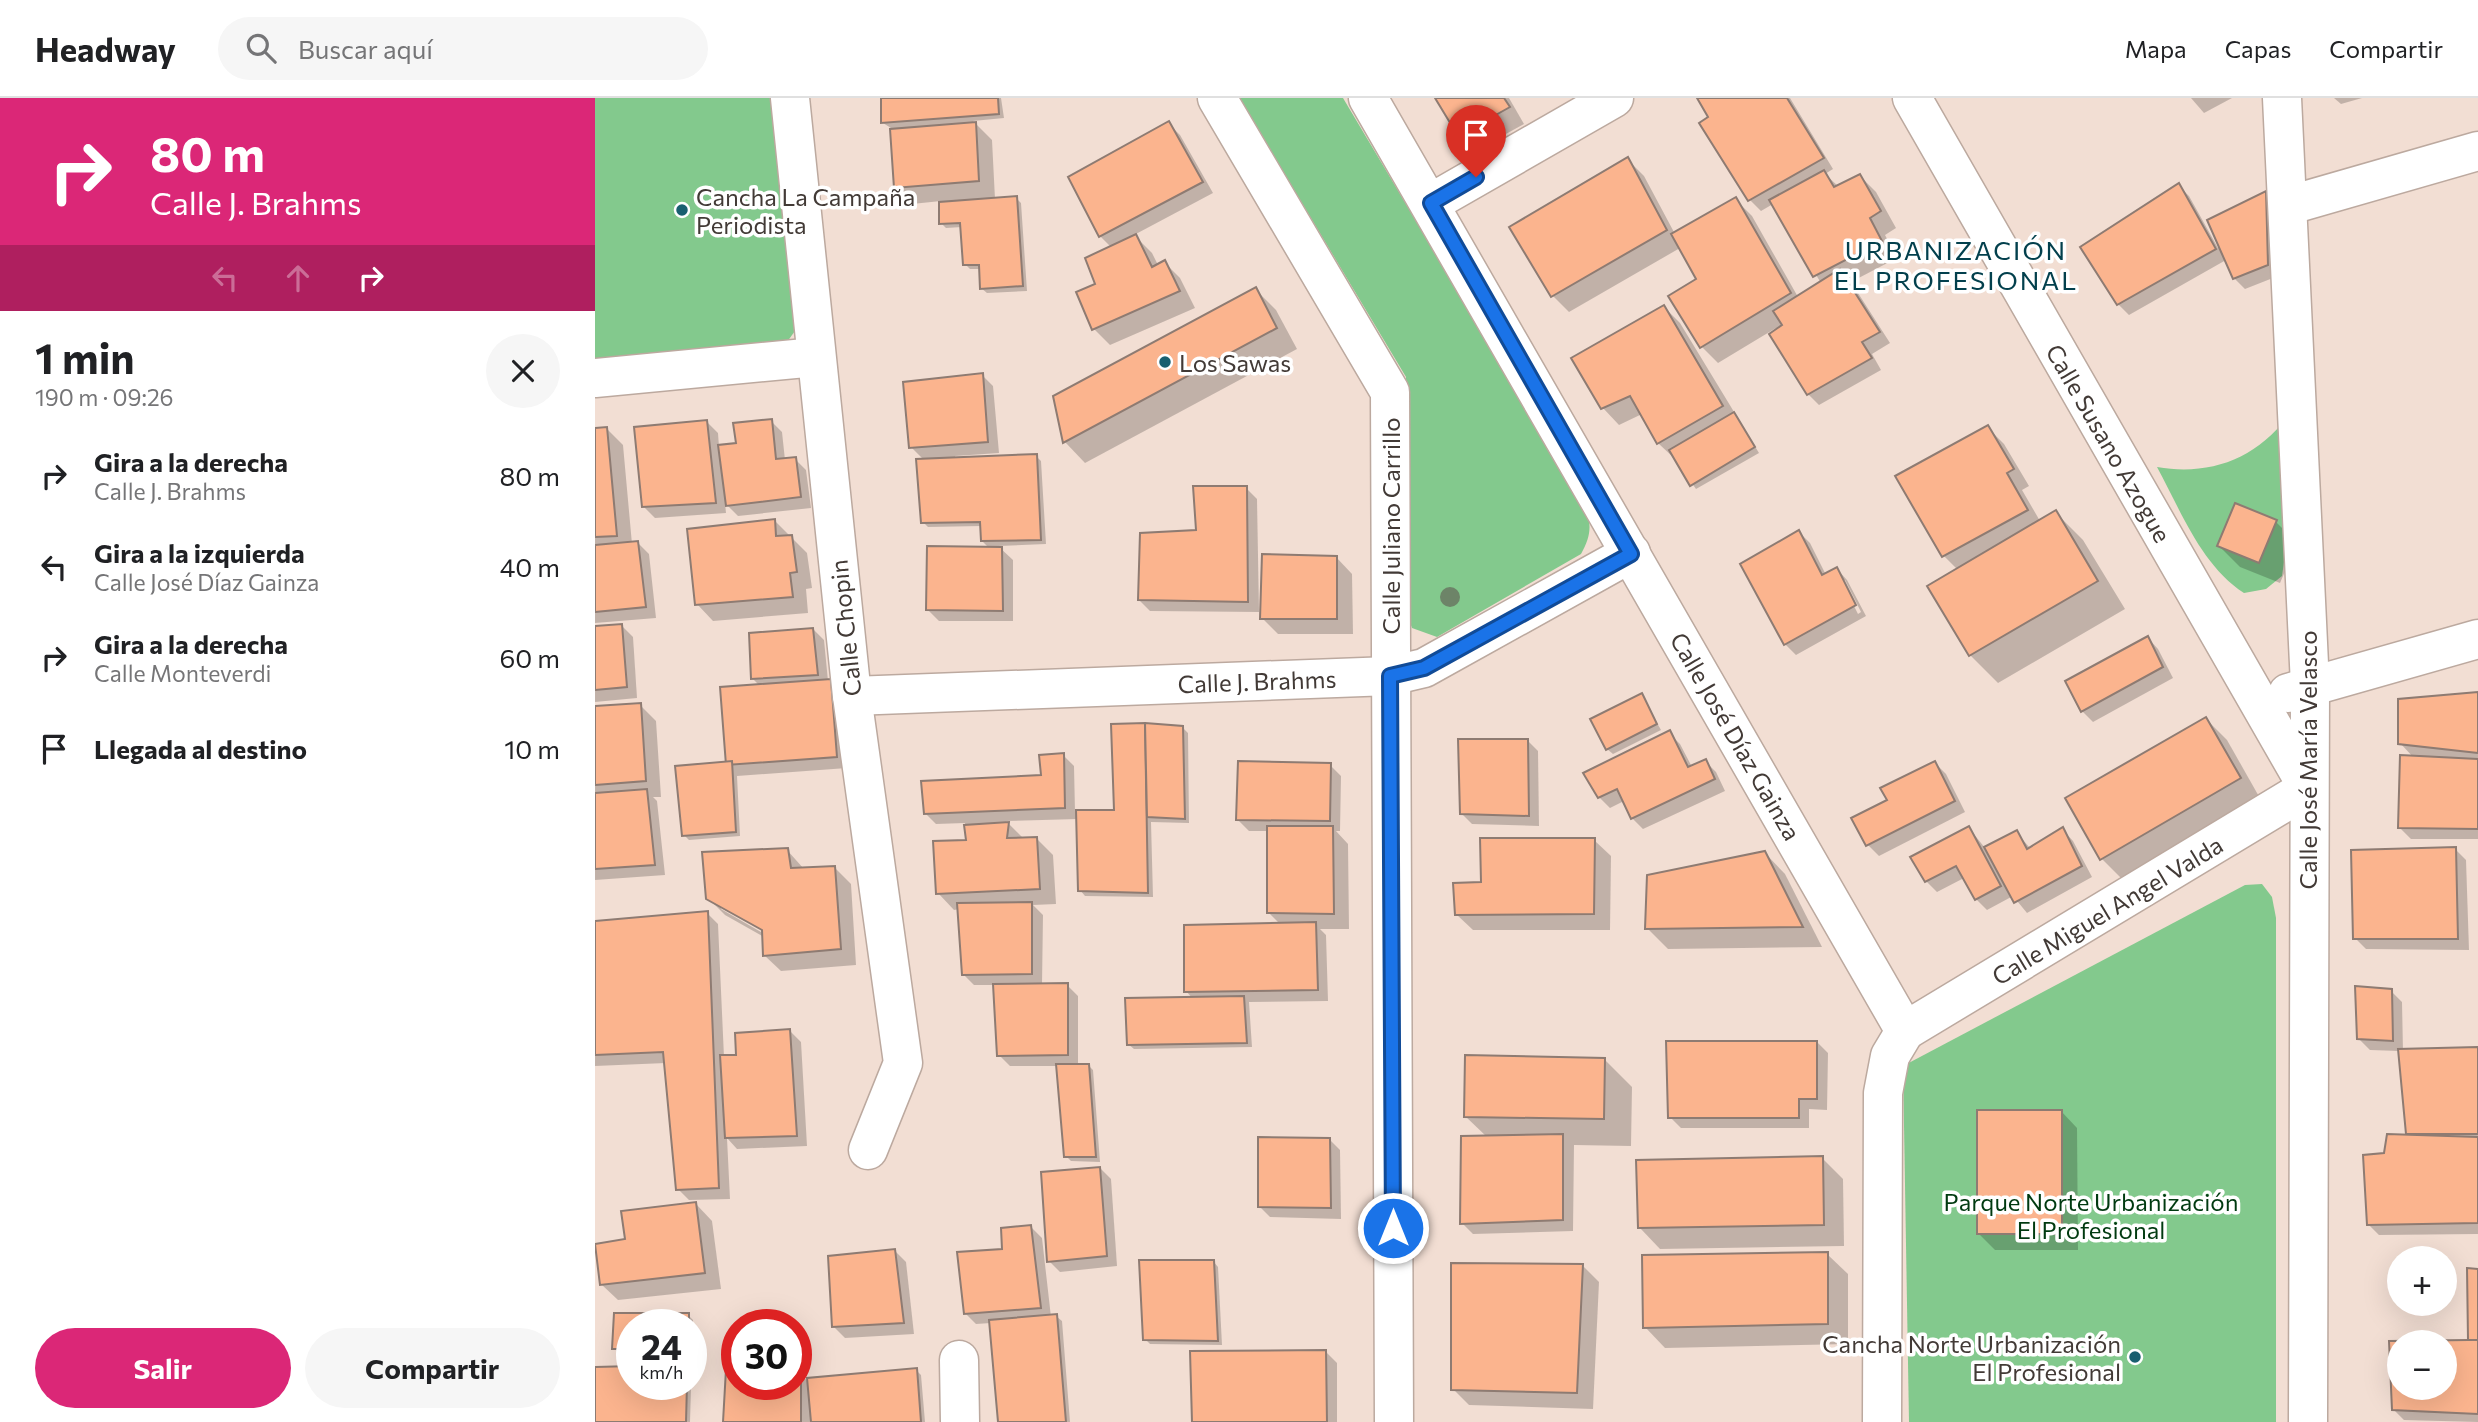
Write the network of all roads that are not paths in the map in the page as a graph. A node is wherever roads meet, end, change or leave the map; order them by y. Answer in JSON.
{"nodes":[{"id":1,"x":790,"y":98,"type":"edge"},
{"id":2,"x":1217,"y":98,"type":"edge"},
{"id":3,"x":1368,"y":98,"type":"edge"},
{"id":4,"x":1614,"y":98,"type":"edge"},
{"id":5,"x":1912,"y":98,"type":"edge"},
{"id":6,"x":2283,"y":98,"type":"edge"},
{"id":7,"x":2478,"y":151,"type":"edge"},
{"id":8,"x":1431,"y":203,"type":"junction"},
{"id":9,"x":2290,"y":205,"type":"junction"},
{"id":10,"x":816,"y":357,"type":"junction"},
{"id":11,"x":595,"y":378,"type":"edge"},
{"id":12,"x":1631,"y":554,"type":"junction"},
{"id":13,"x":2478,"y":639,"type":"edge"},
{"id":14,"x":1390,"y":676,"type":"junction"},
{"id":15,"x":2310,"y":685,"type":"junction"},
{"id":16,"x":852,"y":695,"type":"junction"},
{"id":17,"x":2258,"y":703,"type":"junction"},
{"id":18,"x":2308,"y":788,"type":"junction"},
{"id":19,"x":1905,"y":1031,"type":"junction"},
{"id":20,"x":868,"y":1150,"type":"dead end"},
{"id":21,"x":959,"y":1360,"type":"dead end"},
{"id":22,"x":960,"y":1422,"type":"edge"},
{"id":23,"x":1394,"y":1422,"type":"edge"},
{"id":24,"x":1882,"y":1422,"type":"edge"},
{"id":25,"x":2308,"y":1422,"type":"edge"}],
"edges":[{"from":1,"to":10,"type":"street","name":"Calle Chopin"},
{"from":2,"to":14,"type":"street","name":"Calle Juliano Carrillo"},
{"from":3,"to":8,"type":"street","name":"Calle José Díaz Gainza"},
{"from":4,"to":8,"type":"street"},
{"from":5,"to":17,"type":"street","name":"Calle Susano Azogue"},
{"from":6,"to":9,"type":"street","name":"Calle José María Velasco"},
{"from":7,"to":9,"type":"street"},
{"from":8,"to":12,"type":"street","name":"Calle José Díaz Gainza"},
{"from":9,"to":15,"type":"street","name":"Calle José María Velasco"},
{"from":10,"to":11,"type":"street"},
{"from":10,"to":16,"type":"street","name":"Calle Chopin"},
{"from":12,"to":14,"type":"street","name":"Calle J. Brahms"},
{"from":12,"to":19,"type":"street","name":"Calle José Díaz Gainza"},
{"from":13,"to":15,"type":"street"},
{"from":14,"to":16,"type":"street","name":"Calle J. Brahms"},
{"from":14,"to":23,"type":"street","name":"Calle Juliano Carrillo"},
{"from":15,"to":17,"type":"street"},
{"from":15,"to":18,"type":"street","name":"Calle José María Velasco"},
{"from":16,"to":20,"type":"street","name":"Calle Chopin"},
{"from":17,"to":18,"type":"street","name":"Calle Susano Azogue"},
{"from":18,"to":19,"type":"street","name":"Calle Miguel Angel Valda"},
{"from":18,"to":25,"type":"street","name":"Calle José María Velasco"},
{"from":19,"to":24,"type":"street"},
{"from":21,"to":22,"type":"street"}]}
